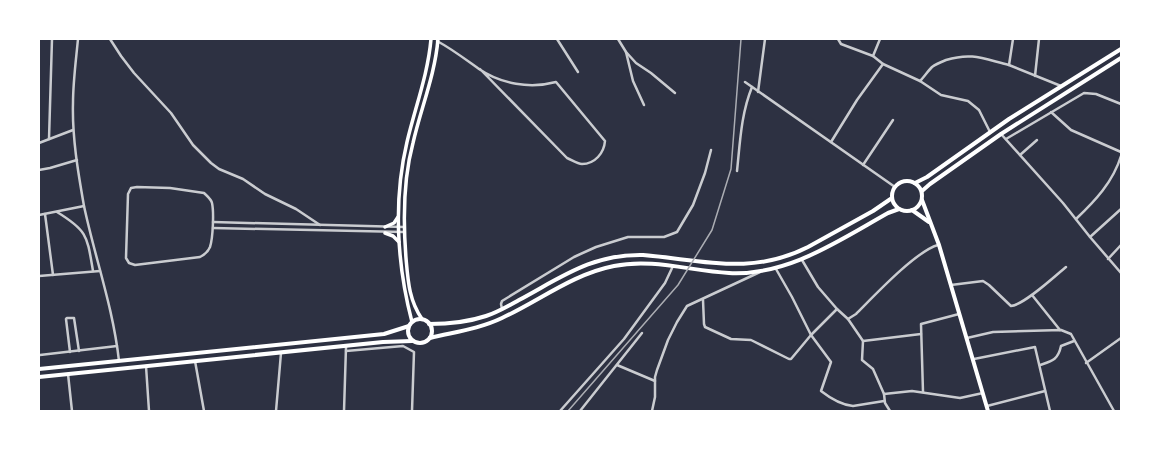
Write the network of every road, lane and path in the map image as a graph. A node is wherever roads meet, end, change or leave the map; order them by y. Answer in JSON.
{"nodes":[{"id":1,"x":52,"y":39,"type":"edge"},
{"id":2,"x":78,"y":39,"type":"edge"},
{"id":3,"x":110,"y":39,"type":"edge"},
{"id":4,"x":431,"y":39,"type":"edge"},
{"id":5,"x":557,"y":39,"type":"edge"},
{"id":6,"x":618,"y":39,"type":"edge"},
{"id":7,"x":765,"y":39,"type":"edge"},
{"id":8,"x":838,"y":39,"type":"edge"},
{"id":9,"x":880,"y":39,"type":"edge"},
{"id":10,"x":1013,"y":39,"type":"edge"},
{"id":11,"x":1039,"y":39,"type":"edge"},
{"id":12,"x":437,"y":40,"type":"edge"},
{"id":13,"x":1121,"y":48,"type":"edge"},
{"id":14,"x":626,"y":52,"type":"junction"},
{"id":15,"x":874,"y":56,"type":"junction"},
{"id":16,"x":1121,"y":58,"type":"edge"},
{"id":17,"x":883,"y":64,"type":"junction"},
{"id":18,"x":1009,"y":65,"type":"junction"},
{"id":19,"x":480,"y":69,"type":"junction"},
{"id":20,"x":578,"y":72,"type":"dead end"},
{"id":21,"x":1035,"y":76,"type":"junction"},
{"id":22,"x":920,"y":81,"type":"junction"},
{"id":23,"x":745,"y":82,"type":"dead end"},
{"id":24,"x":1062,"y":86,"type":"junction"},
{"id":25,"x":752,"y":87,"type":"junction"},
{"id":26,"x":675,"y":92,"type":"dead end"},
{"id":27,"x":758,"y":92,"type":"junction"},
{"id":28,"x":1121,"y":104,"type":"edge"},
{"id":29,"x":644,"y":105,"type":"dead end"},
{"id":30,"x":1051,"y":112,"type":"junction"},
{"id":31,"x":893,"y":120,"type":"dead end"},
{"id":32,"x":73,"y":130,"type":"junction"},
{"id":33,"x":990,"y":133,"type":"junction"},
{"id":34,"x":1001,"y":134,"type":"junction"},
{"id":35,"x":49,"y":139,"type":"junction"},
{"id":36,"x":1006,"y":140,"type":"junction"},
{"id":37,"x":1037,"y":140,"type":"dead end"},
{"id":38,"x":39,"y":142,"type":"edge"},
{"id":39,"x":831,"y":142,"type":"junction"},
{"id":40,"x":711,"y":150,"type":"dead end"},
{"id":41,"x":1121,"y":152,"type":"edge"},
{"id":42,"x":1020,"y":155,"type":"junction"},
{"id":43,"x":1121,"y":156,"type":"edge"},
{"id":44,"x":77,"y":160,"type":"junction"},
{"id":45,"x":863,"y":165,"type":"junction"},
{"id":46,"x":39,"y":170,"type":"edge"},
{"id":47,"x":737,"y":171,"type":"dead end"},
{"id":48,"x":915,"y":183,"type":"junction"},
{"id":49,"x":895,"y":187,"type":"junction"},
{"id":50,"x":922,"y":191,"type":"junction"},
{"id":51,"x":892,"y":198,"type":"junction"},
{"id":52,"x":922,"y":200,"type":"junction"},
{"id":53,"x":84,"y":206,"type":"junction"},
{"id":54,"x":899,"y":209,"type":"junction"},
{"id":55,"x":1121,"y":209,"type":"edge"},
{"id":56,"x":912,"y":210,"type":"junction"},
{"id":57,"x":57,"y":212,"type":"junction"},
{"id":58,"x":45,"y":214,"type":"junction"},
{"id":59,"x":39,"y":215,"type":"edge"},
{"id":60,"x":399,"y":216,"type":"junction"},
{"id":61,"x":1076,"y":219,"type":"junction"},
{"id":62,"x":213,"y":222,"type":"junction"},
{"id":63,"x":930,"y":222,"type":"junction"},
{"id":64,"x":320,"y":225,"type":"junction"},
{"id":65,"x":385,"y":227,"type":"junction"},
{"id":66,"x":398,"y":227,"type":"junction"},
{"id":67,"x":404,"y":227,"type":"junction"},
{"id":68,"x":213,"y":228,"type":"junction"},
{"id":69,"x":398,"y":232,"type":"junction"},
{"id":70,"x":404,"y":232,"type":"junction"},
{"id":71,"x":385,"y":233,"type":"junction"},
{"id":72,"x":1090,"y":237,"type":"junction"},
{"id":73,"x":399,"y":242,"type":"junction"},
{"id":74,"x":939,"y":245,"type":"junction"},
{"id":75,"x":1121,"y":245,"type":"edge"},
{"id":76,"x":1108,"y":259,"type":"junction"},
{"id":77,"x":802,"y":260,"type":"junction"},
{"id":78,"x":673,"y":266,"type":"junction"},
{"id":79,"x":1066,"y":267,"type":"dead end"},
{"id":80,"x":776,"y":269,"type":"junction"},
{"id":81,"x":93,"y":271,"type":"junction"},
{"id":82,"x":100,"y":271,"type":"junction"},
{"id":83,"x":763,"y":271,"type":"junction"},
{"id":84,"x":1121,"y":273,"type":"edge"},
{"id":85,"x":53,"y":275,"type":"junction"},
{"id":86,"x":39,"y":276,"type":"edge"},
{"id":87,"x":951,"y":284,"type":"junction"},
{"id":88,"x":1032,"y":295,"type":"junction"},
{"id":89,"x":703,"y":300,"type":"junction"},
{"id":90,"x":502,"y":309,"type":"junction"},
{"id":91,"x":837,"y":309,"type":"junction"},
{"id":92,"x":960,"y":314,"type":"junction"},
{"id":93,"x":848,"y":318,"type":"junction"},
{"id":94,"x":422,"y":319,"type":"junction"},
{"id":95,"x":410,"y":324,"type":"junction"},
{"id":96,"x":429,"y":324,"type":"junction"},
{"id":97,"x":1061,"y":330,"type":"junction"},
{"id":98,"x":642,"y":332,"type":"dead end"},
{"id":99,"x":921,"y":334,"type":"junction"},
{"id":100,"x":810,"y":335,"type":"junction"},
{"id":101,"x":430,"y":338,"type":"junction"},
{"id":102,"x":967,"y":338,"type":"junction"},
{"id":103,"x":1121,"y":338,"type":"edge"},
{"id":104,"x":1074,"y":340,"type":"junction"},
{"id":105,"x":412,"y":341,"type":"junction"},
{"id":106,"x":863,"y":341,"type":"junction"},
{"id":107,"x":117,"y":346,"type":"junction"},
{"id":108,"x":346,"y":349,"type":"junction"},
{"id":109,"x":79,"y":351,"type":"junction"},
{"id":110,"x":70,"y":352,"type":"junction"},
{"id":111,"x":281,"y":353,"type":"junction"},
{"id":112,"x":40,"y":355,"type":"dead end"},
{"id":113,"x":974,"y":359,"type":"junction"},
{"id":114,"x":119,"y":361,"type":"junction"},
{"id":115,"x":195,"y":361,"type":"junction"},
{"id":116,"x":1086,"y":363,"type":"junction"},
{"id":117,"x":617,"y":365,"type":"junction"},
{"id":118,"x":1040,"y":365,"type":"junction"},
{"id":119,"x":146,"y":366,"type":"junction"},
{"id":120,"x":39,"y":369,"type":"edge"},
{"id":121,"x":68,"y":374,"type":"junction"},
{"id":122,"x":39,"y":377,"type":"edge"},
{"id":123,"x":655,"y":381,"type":"junction"},
{"id":124,"x":1045,"y":391,"type":"junction"},
{"id":125,"x":923,"y":392,"type":"junction"},
{"id":126,"x":983,"y":392,"type":"junction"},
{"id":127,"x":884,"y":394,"type":"junction"},
{"id":128,"x":884,"y":401,"type":"junction"},
{"id":129,"x":988,"y":409,"type":"edge"},
{"id":130,"x":72,"y":411,"type":"edge"},
{"id":131,"x":149,"y":411,"type":"edge"},
{"id":132,"x":204,"y":411,"type":"edge"},
{"id":133,"x":276,"y":411,"type":"edge"},
{"id":134,"x":344,"y":411,"type":"edge"},
{"id":135,"x":412,"y":411,"type":"edge"},
{"id":136,"x":560,"y":411,"type":"edge"},
{"id":137,"x":580,"y":411,"type":"edge"},
{"id":138,"x":652,"y":411,"type":"edge"},
{"id":139,"x":890,"y":411,"type":"edge"},
{"id":140,"x":1050,"y":411,"type":"edge"},
{"id":141,"x":1114,"y":411,"type":"edge"}],
"edges":[{"from":1,"to":35,"type":"street"},
{"from":2,"to":32,"type":"street"},
{"from":3,"to":64,"type":"street"},
{"from":4,"to":60,"type":"main road"},
{"from":5,"to":20,"type":"street"},
{"from":6,"to":14,"type":"street"},
{"from":7,"to":27,"type":"street"},
{"from":8,"to":15,"type":"street"},
{"from":9,"to":15,"type":"street"},
{"from":10,"to":18,"type":"street"},
{"from":11,"to":21,"type":"street"},
{"from":12,"to":19,"type":"street"},
{"from":12,"to":67,"type":"main road"},
{"from":13,"to":24,"type":"main road"},
{"from":14,"to":26,"type":"street"},
{"from":14,"to":29,"type":"street"},
{"from":15,"to":17,"type":"street"},
{"from":16,"to":34,"type":"main road"},
{"from":17,"to":22,"type":"street"},
{"from":17,"to":39,"type":"street"},
{"from":18,"to":21,"type":"street"},
{"from":18,"to":22,"type":"street"},
{"from":19,"to":19,"type":"street"},
{"from":21,"to":24,"type":"street"},
{"from":22,"to":33,"type":"street"},
{"from":23,"to":25,"type":"street"},
{"from":24,"to":33,"type":"main road"},
{"from":25,"to":27,"type":"street"},
{"from":25,"to":47,"type":"street"},
{"from":27,"to":39,"type":"street"},
{"from":28,"to":30,"type":"street"},
{"from":30,"to":36,"type":"street"},
{"from":30,"to":41,"type":"street"},
{"from":31,"to":45,"type":"street"},
{"from":32,"to":35,"type":"street"},
{"from":32,"to":44,"type":"street"},
{"from":33,"to":48,"type":"main road"},
{"from":34,"to":36,"type":"street"},
{"from":34,"to":50,"type":"main road"},
{"from":35,"to":38,"type":"street"},
{"from":36,"to":42,"type":"street"},
{"from":37,"to":42,"type":"street"},
{"from":39,"to":45,"type":"street"},
{"from":40,"to":90,"type":"street"},
{"from":42,"to":61,"type":"street"},
{"from":43,"to":61,"type":"street"},
{"from":44,"to":46,"type":"street"},
{"from":44,"to":53,"type":"street"},
{"from":45,"to":49,"type":"street"},
{"from":48,"to":49,"type":"main road"},
{"from":48,"to":50,"type":"main road"},
{"from":49,"to":51,"type":"main road"},
{"from":50,"to":52,"type":"main road"},
{"from":51,"to":54,"type":"main road"},
{"from":51,"to":90,"type":"main road"},
{"from":52,"to":56,"type":"main road"},
{"from":52,"to":63,"type":"main road"},
{"from":53,"to":57,"type":"street"},
{"from":53,"to":82,"type":"street"},
{"from":54,"to":56,"type":"main road"},
{"from":54,"to":77,"type":"main road"},
{"from":55,"to":72,"type":"street"},
{"from":56,"to":63,"type":"main road"},
{"from":57,"to":58,"type":"street"},
{"from":57,"to":81,"type":"street"},
{"from":58,"to":59,"type":"street"},
{"from":58,"to":85,"type":"street"},
{"from":60,"to":65,"type":"main road"},
{"from":60,"to":66,"type":"main road"},
{"from":61,"to":72,"type":"street"},
{"from":62,"to":64,"type":"street"},
{"from":62,"to":68,"type":"street"},
{"from":62,"to":68,"type":"street"},
{"from":63,"to":74,"type":"main road"},
{"from":64,"to":65,"type":"street"},
{"from":65,"to":66,"type":"street"},
{"from":66,"to":67,"type":"street"},
{"from":66,"to":69,"type":"main road"},
{"from":67,"to":70,"type":"main road"},
{"from":68,"to":71,"type":"street"},
{"from":69,"to":70,"type":"street"},
{"from":69,"to":71,"type":"street"},
{"from":69,"to":73,"type":"main road"},
{"from":70,"to":94,"type":"main road"},
{"from":71,"to":73,"type":"main road"},
{"from":72,"to":76,"type":"street"},
{"from":73,"to":95,"type":"main road"},
{"from":74,"to":87,"type":"main road"},
{"from":74,"to":93,"type":"street"},
{"from":75,"to":76,"type":"street"},
{"from":76,"to":84,"type":"street"},
{"from":77,"to":80,"type":"main road"},
{"from":77,"to":91,"type":"street"},
{"from":78,"to":83,"type":"main road"},
{"from":78,"to":101,"type":"main road"},
{"from":78,"to":136,"type":"street"},
{"from":79,"to":88,"type":"street"},
{"from":80,"to":83,"type":"main road"},
{"from":80,"to":100,"type":"street"},
{"from":81,"to":82,"type":"street"},
{"from":81,"to":85,"type":"street"},
{"from":82,"to":107,"type":"street"},
{"from":83,"to":89,"type":"street"},
{"from":85,"to":86,"type":"street"},
{"from":87,"to":88,"type":"street"},
{"from":87,"to":92,"type":"main road"},
{"from":88,"to":97,"type":"street"},
{"from":89,"to":100,"type":"street"},
{"from":89,"to":123,"type":"street"},
{"from":90,"to":96,"type":"main road"},
{"from":91,"to":93,"type":"street"},
{"from":91,"to":100,"type":"street"},
{"from":92,"to":99,"type":"street"},
{"from":92,"to":102,"type":"main road"},
{"from":93,"to":106,"type":"street"},
{"from":94,"to":95,"type":"main road"},
{"from":94,"to":96,"type":"main road"},
{"from":95,"to":105,"type":"main road"},
{"from":95,"to":114,"type":"main road"},
{"from":96,"to":101,"type":"main road"},
{"from":97,"to":102,"type":"street"},
{"from":97,"to":104,"type":"street"},
{"from":98,"to":117,"type":"street"},
{"from":99,"to":106,"type":"street"},
{"from":99,"to":125,"type":"street"},
{"from":100,"to":128,"type":"street"},
{"from":101,"to":105,"type":"main road"},
{"from":102,"to":113,"type":"main road"},
{"from":103,"to":116,"type":"street"},
{"from":104,"to":116,"type":"street"},
{"from":104,"to":118,"type":"street"},
{"from":105,"to":108,"type":"main road"},
{"from":106,"to":127,"type":"street"},
{"from":107,"to":109,"type":"street"},
{"from":107,"to":114,"type":"street"},
{"from":108,"to":111,"type":"main road"},
{"from":108,"to":134,"type":"street"},
{"from":108,"to":135,"type":"street"},
{"from":109,"to":110,"type":"street"},
{"from":109,"to":110,"type":"street"},
{"from":110,"to":112,"type":"street"},
{"from":111,"to":115,"type":"main road"},
{"from":111,"to":133,"type":"street"},
{"from":113,"to":118,"type":"street"},
{"from":113,"to":126,"type":"main road"},
{"from":114,"to":120,"type":"main road"},
{"from":115,"to":119,"type":"main road"},
{"from":115,"to":132,"type":"street"},
{"from":116,"to":141,"type":"street"},
{"from":117,"to":123,"type":"street"},
{"from":117,"to":137,"type":"street"},
{"from":118,"to":124,"type":"street"},
{"from":119,"to":121,"type":"main road"},
{"from":119,"to":131,"type":"street"},
{"from":121,"to":122,"type":"main road"},
{"from":121,"to":130,"type":"street"},
{"from":123,"to":138,"type":"street"},
{"from":124,"to":129,"type":"street"},
{"from":124,"to":140,"type":"street"},
{"from":125,"to":126,"type":"street"},
{"from":125,"to":127,"type":"street"},
{"from":126,"to":129,"type":"main road"},
{"from":127,"to":128,"type":"street"},
{"from":128,"to":139,"type":"street"}]}
